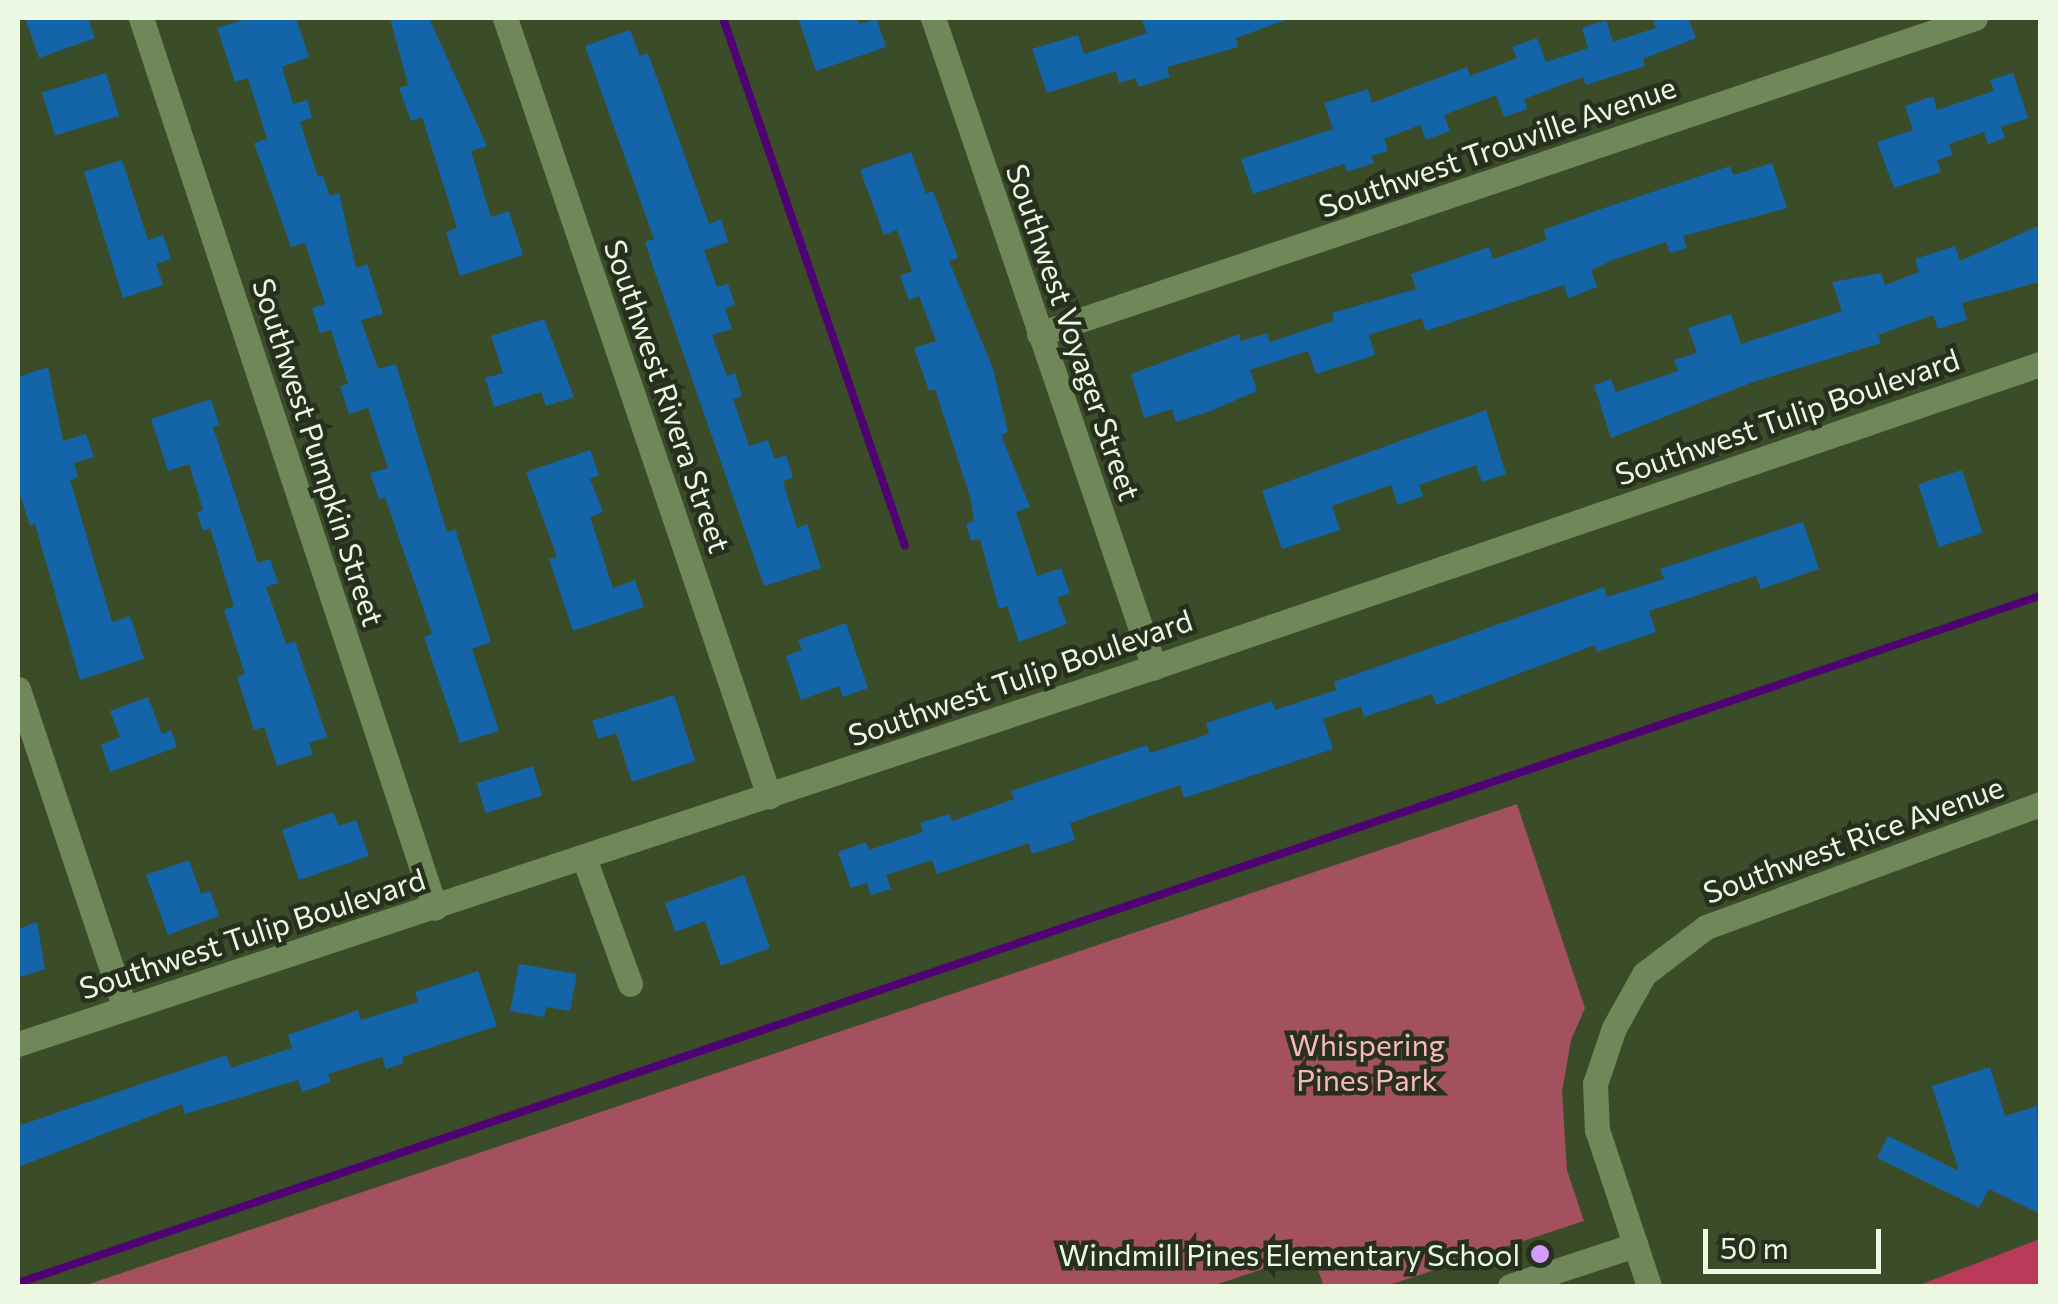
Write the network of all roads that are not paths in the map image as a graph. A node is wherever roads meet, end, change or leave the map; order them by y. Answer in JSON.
{"nodes":[{"id":1,"x":141,"y":18,"type":"edge"},
{"id":2,"x":505,"y":18,"type":"edge"},
{"id":3,"x":933,"y":18,"type":"edge"},
{"id":4,"x":1976,"y":18,"type":"edge"},
{"id":5,"x":1039,"y":334,"type":"junction"},
{"id":6,"x":2040,"y":364,"type":"edge"},
{"id":7,"x":1154,"y":667,"type":"junction"},
{"id":8,"x":18,"y":689,"type":"edge"},
{"id":9,"x":770,"y":796,"type":"junction"},
{"id":10,"x":2040,"y":804,"type":"edge"},
{"id":11,"x":584,"y":858,"type":"junction"},
{"id":12,"x":435,"y":908,"type":"junction"},
{"id":13,"x":630,"y":984,"type":"dead end"},
{"id":14,"x":125,"y":1008,"type":"junction"},
{"id":15,"x":18,"y":1044,"type":"edge"},
{"id":16,"x":1636,"y":1245,"type":"junction"},
{"id":17,"x":1510,"y":1286,"type":"edge"},
{"id":18,"x":1649,"y":1286,"type":"edge"}],
"edges":[{"from":1,"to":12,"type":"street","name":"Southwest Pumpkin Street"},
{"from":2,"to":9,"type":"street","name":"Southwest Rivera Street"},
{"from":3,"to":5,"type":"street","name":"Southwest Voyager Street"},
{"from":4,"to":5,"type":"street","name":"Southwest Trouville Avenue"},
{"from":5,"to":7,"type":"street","name":"Southwest Voyager Street"},
{"from":6,"to":7,"type":"street","name":"Southwest Tulip Boulevard"},
{"from":7,"to":9,"type":"street","name":"Southwest Tulip Boulevard"},
{"from":8,"to":14,"type":"street"},
{"from":9,"to":11,"type":"street","name":"Southwest Tulip Boulevard"},
{"from":10,"to":16,"type":"street","name":"Southwest Rice Avenue"},
{"from":11,"to":12,"type":"street","name":"Southwest Tulip Boulevard"},
{"from":11,"to":13,"type":"street"},
{"from":12,"to":14,"type":"street","name":"Southwest Tulip Boulevard"},
{"from":14,"to":15,"type":"street","name":"Southwest Tulip Boulevard"},
{"from":16,"to":17,"type":"street"},
{"from":16,"to":18,"type":"street","name":"Southwest Rice Avenue"}]}
